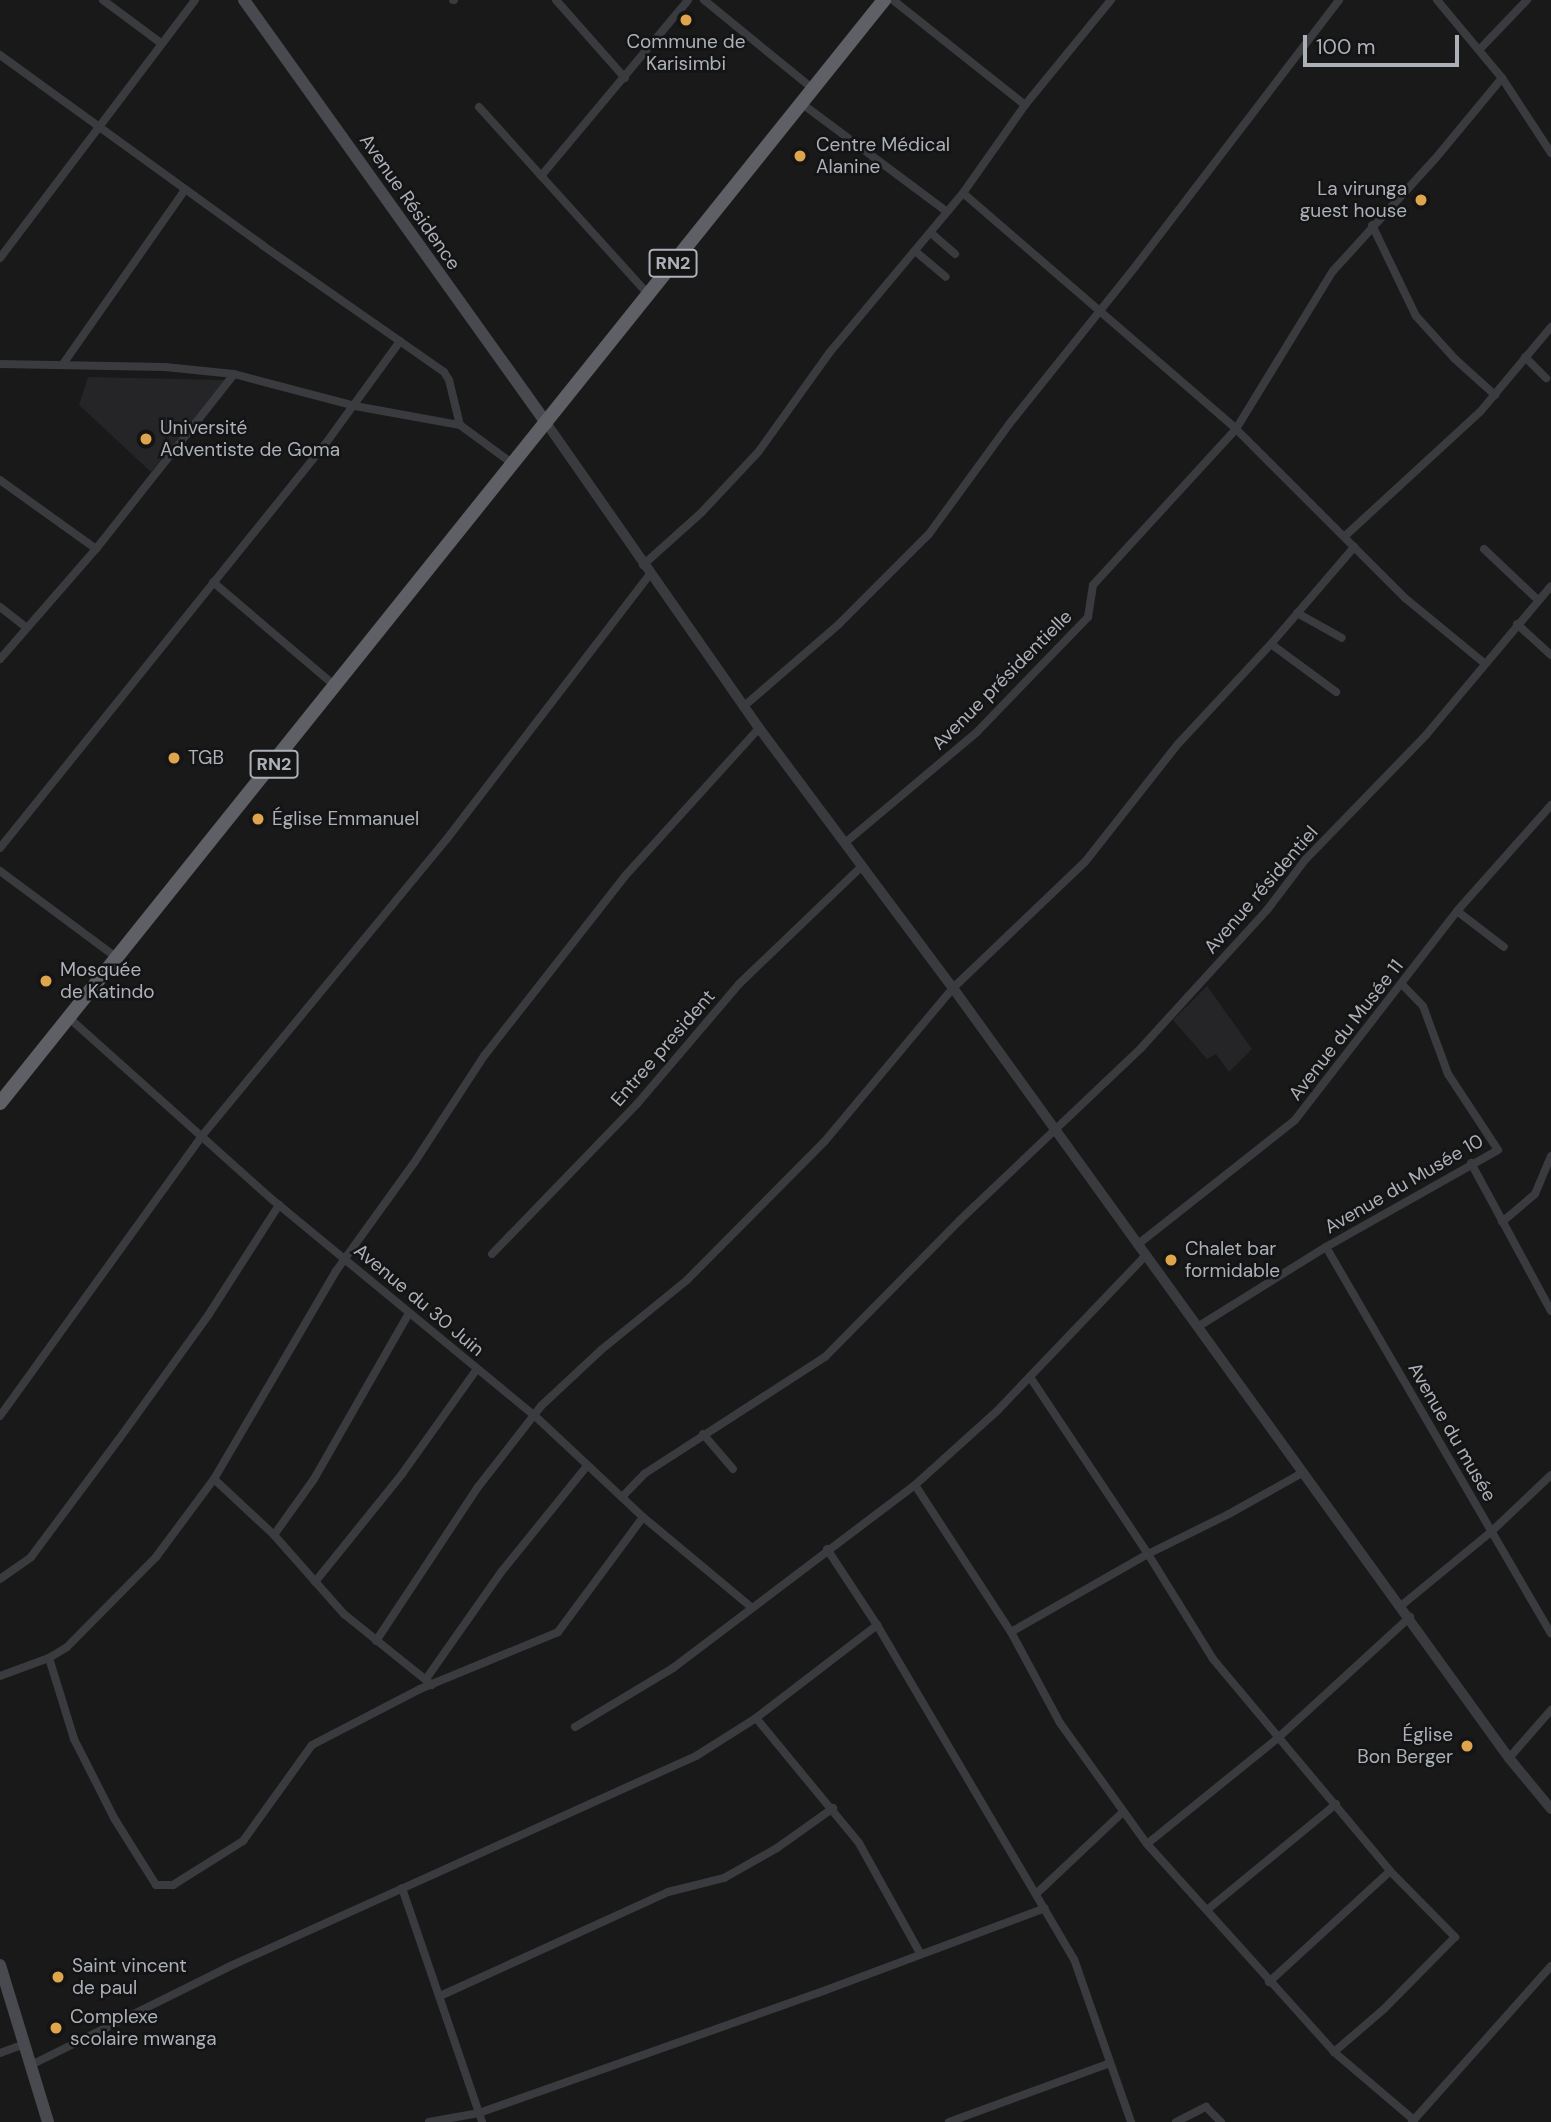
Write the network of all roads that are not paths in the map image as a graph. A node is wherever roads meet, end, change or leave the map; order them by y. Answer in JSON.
{"nodes":[{"id":1,"x":103,"y":0,"type":"edge"},
{"id":2,"x":195,"y":0,"type":"edge"},
{"id":3,"x":244,"y":0,"type":"edge"},
{"id":4,"x":556,"y":0,"type":"edge"},
{"id":5,"x":688,"y":0,"type":"edge"},
{"id":6,"x":704,"y":0,"type":"edge"},
{"id":7,"x":884,"y":0,"type":"edge"},
{"id":8,"x":893,"y":0,"type":"edge"},
{"id":9,"x":1111,"y":0,"type":"edge"},
{"id":10,"x":1339,"y":0,"type":"edge"},
{"id":11,"x":1437,"y":0,"type":"edge"},
{"id":12,"x":1527,"y":0,"type":"edge"},
{"id":13,"x":161,"y":43,"type":"junction"},
{"id":14,"x":1480,"y":49,"type":"junction"},
{"id":15,"x":2,"y":60,"type":"edge"},
{"id":16,"x":625,"y":78,"type":"junction"},
{"id":17,"x":1502,"y":78,"type":"junction"},
{"id":18,"x":813,"y":89,"type":"junction"},
{"id":19,"x":801,"y":103,"type":"junction"},
{"id":20,"x":1025,"y":104,"type":"junction"},
{"id":21,"x":478,"y":107,"type":"dead end"},
{"id":22,"x":98,"y":126,"type":"junction"},
{"id":23,"x":1551,"y":153,"type":"edge"},
{"id":24,"x":541,"y":176,"type":"junction"},
{"id":25,"x":185,"y":190,"type":"junction"},
{"id":26,"x":963,"y":193,"type":"junction"},
{"id":27,"x":947,"y":212,"type":"junction"},
{"id":28,"x":1372,"y":225,"type":"junction"},
{"id":29,"x":931,"y":233,"type":"junction"},
{"id":30,"x":915,"y":251,"type":"junction"},
{"id":31,"x":955,"y":254,"type":"dead end"},
{"id":32,"x":0,"y":258,"type":"edge"},
{"id":33,"x":946,"y":277,"type":"dead end"},
{"id":34,"x":648,"y":293,"type":"junction"},
{"id":35,"x":1100,"y":311,"type":"junction"},
{"id":36,"x":1551,"y":327,"type":"edge"},
{"id":37,"x":400,"y":341,"type":"junction"},
{"id":38,"x":1525,"y":358,"type":"junction"},
{"id":39,"x":0,"y":364,"type":"edge"},
{"id":40,"x":63,"y":364,"type":"junction"},
{"id":41,"x":234,"y":374,"type":"junction"},
{"id":42,"x":1546,"y":378,"type":"dead end"},
{"id":43,"x":1495,"y":395,"type":"junction"},
{"id":44,"x":355,"y":405,"type":"junction"},
{"id":45,"x":547,"y":424,"type":"junction"},
{"id":46,"x":460,"y":425,"type":"junction"},
{"id":47,"x":1236,"y":429,"type":"junction"},
{"id":48,"x":514,"y":464,"type":"junction"},
{"id":49,"x":0,"y":480,"type":"edge"},
{"id":50,"x":1345,"y":536,"type":"junction"},
{"id":51,"x":1354,"y":547,"type":"junction"},
{"id":52,"x":96,"y":549,"type":"junction"},
{"id":53,"x":1484,"y":549,"type":"dead end"},
{"id":54,"x":643,"y":565,"type":"junction"},
{"id":55,"x":649,"y":575,"type":"junction"},
{"id":56,"x":213,"y":582,"type":"junction"},
{"id":57,"x":1551,"y":586,"type":"edge"},
{"id":58,"x":1538,"y":600,"type":"junction"},
{"id":59,"x":0,"y":607,"type":"edge"},
{"id":60,"x":1297,"y":613,"type":"junction"},
{"id":61,"x":1517,"y":624,"type":"junction"},
{"id":62,"x":27,"y":628,"type":"junction"},
{"id":63,"x":1342,"y":638,"type":"dead end"},
{"id":64,"x":1271,"y":644,"type":"junction"},
{"id":65,"x":1551,"y":655,"type":"edge"},
{"id":66,"x":0,"y":659,"type":"edge"},
{"id":67,"x":1484,"y":663,"type":"junction"},
{"id":68,"x":333,"y":684,"type":"junction"},
{"id":69,"x":1336,"y":692,"type":"dead end"},
{"id":70,"x":743,"y":707,"type":"junction"},
{"id":71,"x":759,"y":728,"type":"junction"},
{"id":72,"x":1551,"y":805,"type":"edge"},
{"id":73,"x":846,"y":842,"type":"junction"},
{"id":74,"x":0,"y":848,"type":"edge"},
{"id":75,"x":862,"y":866,"type":"junction"},
{"id":76,"x":0,"y":871,"type":"edge"},
{"id":77,"x":1457,"y":911,"type":"junction"},
{"id":78,"x":1504,"y":947,"type":"dead end"},
{"id":79,"x":117,"y":958,"type":"junction"},
{"id":80,"x":1402,"y":984,"type":"junction"},
{"id":81,"x":953,"y":988,"type":"junction"},
{"id":82,"x":68,"y":1017,"type":"junction"},
{"id":83,"x":0,"y":1103,"type":"edge"},
{"id":84,"x":1053,"y":1129,"type":"junction"},
{"id":85,"x":201,"y":1137,"type":"junction"},
{"id":86,"x":1551,"y":1156,"type":"edge"},
{"id":87,"x":1471,"y":1163,"type":"junction"},
{"id":88,"x":279,"y":1205,"type":"junction"},
{"id":89,"x":1502,"y":1222,"type":"junction"},
{"id":90,"x":1137,"y":1245,"type":"junction"},
{"id":91,"x":1326,"y":1247,"type":"junction"},
{"id":92,"x":492,"y":1254,"type":"dead end"},
{"id":93,"x":1145,"y":1256,"type":"junction"},
{"id":94,"x":345,"y":1259,"type":"junction"},
{"id":95,"x":1551,"y":1311,"type":"edge"},
{"id":96,"x":409,"y":1314,"type":"junction"},
{"id":97,"x":1199,"y":1326,"type":"junction"},
{"id":98,"x":477,"y":1369,"type":"junction"},
{"id":99,"x":1030,"y":1377,"type":"junction"},
{"id":100,"x":534,"y":1415,"type":"junction"},
{"id":101,"x":0,"y":1416,"type":"edge"},
{"id":102,"x":703,"y":1434,"type":"junction"},
{"id":103,"x":587,"y":1466,"type":"junction"},
{"id":104,"x":733,"y":1469,"type":"dead end"},
{"id":105,"x":1304,"y":1472,"type":"junction"},
{"id":106,"x":1551,"y":1475,"type":"edge"},
{"id":107,"x":214,"y":1479,"type":"junction"},
{"id":108,"x":915,"y":1485,"type":"junction"},
{"id":109,"x":622,"y":1497,"type":"junction"},
{"id":110,"x":643,"y":1517,"type":"junction"},
{"id":111,"x":1492,"y":1531,"type":"junction"},
{"id":112,"x":274,"y":1535,"type":"junction"},
{"id":113,"x":827,"y":1549,"type":"junction"},
{"id":114,"x":1148,"y":1554,"type":"junction"},
{"id":115,"x":0,"y":1579,"type":"edge"},
{"id":116,"x":315,"y":1582,"type":"junction"},
{"id":117,"x":1402,"y":1605,"type":"junction"},
{"id":118,"x":751,"y":1606,"type":"junction"},
{"id":119,"x":1410,"y":1617,"type":"junction"},
{"id":120,"x":877,"y":1625,"type":"junction"},
{"id":121,"x":1011,"y":1632,"type":"junction"},
{"id":122,"x":1551,"y":1633,"type":"edge"},
{"id":123,"x":376,"y":1641,"type":"junction"},
{"id":124,"x":49,"y":1658,"type":"junction"},
{"id":125,"x":0,"y":1676,"type":"edge"},
{"id":126,"x":429,"y":1682,"type":"junction"},
{"id":127,"x":1551,"y":1710,"type":"edge"},
{"id":128,"x":756,"y":1718,"type":"junction"},
{"id":129,"x":575,"y":1727,"type":"dead end"},
{"id":130,"x":1279,"y":1737,"type":"junction"},
{"id":131,"x":1509,"y":1758,"type":"junction"},
{"id":132,"x":1336,"y":1804,"type":"junction"},
{"id":133,"x":832,"y":1808,"type":"junction"},
{"id":134,"x":1551,"y":1810,"type":"edge"},
{"id":135,"x":1123,"y":1812,"type":"junction"},
{"id":136,"x":1147,"y":1844,"type":"junction"},
{"id":137,"x":1390,"y":1871,"type":"junction"},
{"id":138,"x":402,"y":1888,"type":"junction"},
{"id":139,"x":1036,"y":1894,"type":"junction"},
{"id":140,"x":1045,"y":1908,"type":"junction"},
{"id":141,"x":1207,"y":1910,"type":"junction"},
{"id":142,"x":920,"y":1953,"type":"junction"},
{"id":143,"x":0,"y":1965,"type":"edge"},
{"id":144,"x":1551,"y":1966,"type":"edge"},
{"id":145,"x":1269,"y":1982,"type":"junction"},
{"id":146,"x":440,"y":1996,"type":"junction"},
{"id":147,"x":25,"y":2044,"type":"junction"},
{"id":148,"x":1334,"y":2052,"type":"junction"},
{"id":149,"x":0,"y":2053,"type":"edge"},
{"id":150,"x":1110,"y":2063,"type":"junction"},
{"id":151,"x":31,"y":2065,"type":"junction"},
{"id":152,"x":481,"y":2118,"type":"edge"},
{"id":153,"x":1413,"y":2121,"type":"edge"},
{"id":154,"x":48,"y":2122,"type":"edge"},
{"id":155,"x":429,"y":2122,"type":"edge"},
{"id":156,"x":950,"y":2122,"type":"edge"},
{"id":157,"x":1131,"y":2122,"type":"edge"},
{"id":158,"x":1176,"y":2122,"type":"edge"},
{"id":159,"x":1221,"y":2122,"type":"edge"}],
"edges":[{"from":1,"to":13,"type":"street"},
{"from":2,"to":13,"type":"street"},
{"from":3,"to":45,"type":"main road","name":"Avenue Résidence"},
{"from":4,"to":16,"type":"street"},
{"from":5,"to":16,"type":"street"},
{"from":6,"to":18,"type":"street"},
{"from":7,"to":18,"type":"highway","number":"RN2"},
{"from":8,"to":20,"type":"street"},
{"from":9,"to":20,"type":"street"},
{"from":10,"to":35,"type":"street"},
{"from":11,"to":14,"type":"street"},
{"from":12,"to":14,"type":"street"},
{"from":13,"to":22,"type":"street"},
{"from":14,"to":17,"type":"street"},
{"from":15,"to":22,"type":"street"},
{"from":16,"to":24,"type":"street"},
{"from":17,"to":23,"type":"street"},
{"from":17,"to":28,"type":"street","name":"Avenue présidentielle"},
{"from":18,"to":19,"type":"highway","number":"RN2"},
{"from":19,"to":27,"type":"street"},
{"from":19,"to":34,"type":"highway","number":"RN2"},
{"from":20,"to":26,"type":"street"},
{"from":21,"to":24,"type":"street"},
{"from":22,"to":25,"type":"street"},
{"from":22,"to":32,"type":"street"},
{"from":24,"to":34,"type":"street"},
{"from":25,"to":37,"type":"street"},
{"from":25,"to":40,"type":"street"},
{"from":26,"to":27,"type":"street"},
{"from":26,"to":35,"type":"street"},
{"from":27,"to":29,"type":"street"},
{"from":28,"to":43,"type":"street"},
{"from":28,"to":47,"type":"street","name":"Avenue présidentielle"},
{"from":29,"to":30,"type":"street"},
{"from":29,"to":31,"type":"street"},
{"from":30,"to":33,"type":"street"},
{"from":30,"to":54,"type":"street"},
{"from":34,"to":45,"type":"highway","number":"RN2"},
{"from":35,"to":47,"type":"street"},
{"from":35,"to":70,"type":"street"},
{"from":36,"to":38,"type":"street"},
{"from":37,"to":44,"type":"street"},
{"from":37,"to":46,"type":"street"},
{"from":38,"to":42,"type":"street"},
{"from":38,"to":43,"type":"street"},
{"from":39,"to":40,"type":"street"},
{"from":40,"to":41,"type":"street"},
{"from":41,"to":44,"type":"street"},
{"from":41,"to":52,"type":"street"},
{"from":43,"to":50,"type":"street"},
{"from":44,"to":46,"type":"street"},
{"from":44,"to":56,"type":"street"},
{"from":45,"to":48,"type":"highway","number":"RN2"},
{"from":45,"to":54,"type":"street"},
{"from":46,"to":48,"type":"street"},
{"from":47,"to":50,"type":"street"},
{"from":47,"to":73,"type":"street","name":"Avenue présidentielle"},
{"from":48,"to":68,"type":"highway","number":"RN2"},
{"from":49,"to":52,"type":"street"},
{"from":50,"to":51,"type":"street"},
{"from":51,"to":60,"type":"street"},
{"from":51,"to":67,"type":"street"},
{"from":52,"to":62,"type":"street"},
{"from":53,"to":58,"type":"street"},
{"from":54,"to":55,"type":"street"},
{"from":55,"to":70,"type":"street"},
{"from":55,"to":85,"type":"street"},
{"from":56,"to":68,"type":"street"},
{"from":56,"to":74,"type":"street"},
{"from":57,"to":58,"type":"street","name":"Avenue résidentiel"},
{"from":58,"to":61,"type":"street","name":"Avenue résidentiel"},
{"from":59,"to":62,"type":"street"},
{"from":60,"to":63,"type":"street"},
{"from":60,"to":64,"type":"street"},
{"from":61,"to":65,"type":"street"},
{"from":61,"to":67,"type":"street","name":"Avenue résidentiel"},
{"from":62,"to":66,"type":"street"},
{"from":64,"to":69,"type":"street"},
{"from":64,"to":81,"type":"street"},
{"from":67,"to":84,"type":"street","name":"Avenue résidentiel"},
{"from":68,"to":79,"type":"highway","number":"RN2"},
{"from":70,"to":71,"type":"street"},
{"from":71,"to":73,"type":"street"},
{"from":71,"to":94,"type":"street"},
{"from":72,"to":77,"type":"street","name":"Avenue du Musée 11"},
{"from":73,"to":75,"type":"street"},
{"from":75,"to":81,"type":"street"},
{"from":75,"to":92,"type":"street","name":"Entree president"},
{"from":76,"to":79,"type":"street"},
{"from":77,"to":78,"type":"street"},
{"from":77,"to":80,"type":"street","name":"Avenue du Musée 11"},
{"from":79,"to":82,"type":"highway","number":"RN2"},
{"from":80,"to":87,"type":"street","name":"Avenue du Musée 10"},
{"from":80,"to":90,"type":"street","name":"Avenue du Musée 11"},
{"from":81,"to":84,"type":"street"},
{"from":81,"to":100,"type":"street"},
{"from":82,"to":83,"type":"highway","number":"RN2"},
{"from":82,"to":85,"type":"street","name":"Avenue du 30 Juin"},
{"from":84,"to":90,"type":"street"},
{"from":84,"to":102,"type":"street","name":"Avenue résidentiel"},
{"from":85,"to":88,"type":"street","name":"Avenue du 30 Juin"},
{"from":85,"to":101,"type":"street"},
{"from":86,"to":89,"type":"street"},
{"from":87,"to":89,"type":"street"},
{"from":87,"to":91,"type":"street","name":"Avenue du Musée 10"},
{"from":88,"to":94,"type":"street","name":"Avenue du 30 Juin"},
{"from":88,"to":115,"type":"street"},
{"from":89,"to":95,"type":"street"},
{"from":90,"to":93,"type":"street"},
{"from":91,"to":97,"type":"street","name":"Avenue du Musée 10"},
{"from":91,"to":111,"type":"street","name":"Avenue du musée"},
{"from":93,"to":97,"type":"street"},
{"from":93,"to":99,"type":"street"},
{"from":94,"to":96,"type":"street","name":"Avenue du 30 Juin"},
{"from":94,"to":107,"type":"street"},
{"from":96,"to":98,"type":"street","name":"Avenue du 30 Juin"},
{"from":96,"to":112,"type":"street"},
{"from":97,"to":105,"type":"street"},
{"from":98,"to":100,"type":"street","name":"Avenue du 30 Juin"},
{"from":98,"to":116,"type":"street"},
{"from":99,"to":108,"type":"street"},
{"from":99,"to":114,"type":"street"},
{"from":100,"to":103,"type":"street","name":"Avenue du 30 Juin"},
{"from":100,"to":123,"type":"street"},
{"from":102,"to":104,"type":"street"},
{"from":102,"to":109,"type":"street","name":"Avenue résidentiel"},
{"from":103,"to":109,"type":"street","name":"Avenue du 30 Juin"},
{"from":103,"to":126,"type":"street"},
{"from":105,"to":114,"type":"street"},
{"from":105,"to":117,"type":"street"},
{"from":106,"to":111,"type":"street"},
{"from":107,"to":112,"type":"street"},
{"from":107,"to":124,"type":"street"},
{"from":108,"to":113,"type":"street"},
{"from":108,"to":121,"type":"street"},
{"from":109,"to":110,"type":"street","name":"Avenue du 30 Juin"},
{"from":110,"to":118,"type":"street","name":"Avenue du 30 Juin"},
{"from":110,"to":126,"type":"street"},
{"from":111,"to":117,"type":"street"},
{"from":111,"to":122,"type":"street","name":"Avenue du musée"},
{"from":112,"to":116,"type":"street"},
{"from":113,"to":118,"type":"street"},
{"from":113,"to":120,"type":"street"},
{"from":114,"to":121,"type":"street"},
{"from":114,"to":130,"type":"street"},
{"from":116,"to":123,"type":"street"},
{"from":117,"to":119,"type":"street"},
{"from":118,"to":129,"type":"street"},
{"from":119,"to":130,"type":"street"},
{"from":119,"to":131,"type":"street"},
{"from":120,"to":128,"type":"street"},
{"from":120,"to":139,"type":"street"},
{"from":121,"to":135,"type":"street"},
{"from":123,"to":126,"type":"street"},
{"from":124,"to":125,"type":"street"},
{"from":124,"to":126,"type":"street"},
{"from":127,"to":131,"type":"street"},
{"from":128,"to":133,"type":"street"},
{"from":128,"to":138,"type":"street"},
{"from":130,"to":132,"type":"street"},
{"from":130,"to":136,"type":"street"},
{"from":131,"to":134,"type":"street"},
{"from":132,"to":137,"type":"street"},
{"from":132,"to":141,"type":"street"},
{"from":133,"to":142,"type":"street"},
{"from":133,"to":146,"type":"street"},
{"from":135,"to":136,"type":"street"},
{"from":135,"to":139,"type":"street"},
{"from":136,"to":141,"type":"street"},
{"from":137,"to":145,"type":"street"},
{"from":137,"to":148,"type":"street"},
{"from":138,"to":146,"type":"street"},
{"from":138,"to":151,"type":"street"},
{"from":139,"to":140,"type":"street"},
{"from":140,"to":142,"type":"street"},
{"from":140,"to":150,"type":"street"},
{"from":141,"to":145,"type":"street"},
{"from":142,"to":152,"type":"street"},
{"from":143,"to":147,"type":"main road"},
{"from":144,"to":153,"type":"street"},
{"from":145,"to":148,"type":"street"},
{"from":146,"to":152,"type":"street"},
{"from":147,"to":149,"type":"street"},
{"from":147,"to":151,"type":"main road"},
{"from":148,"to":153,"type":"street"},
{"from":150,"to":156,"type":"street"},
{"from":150,"to":157,"type":"street"},
{"from":151,"to":154,"type":"main road"},
{"from":152,"to":155,"type":"street"},
{"from":158,"to":159,"type":"street"}]}
